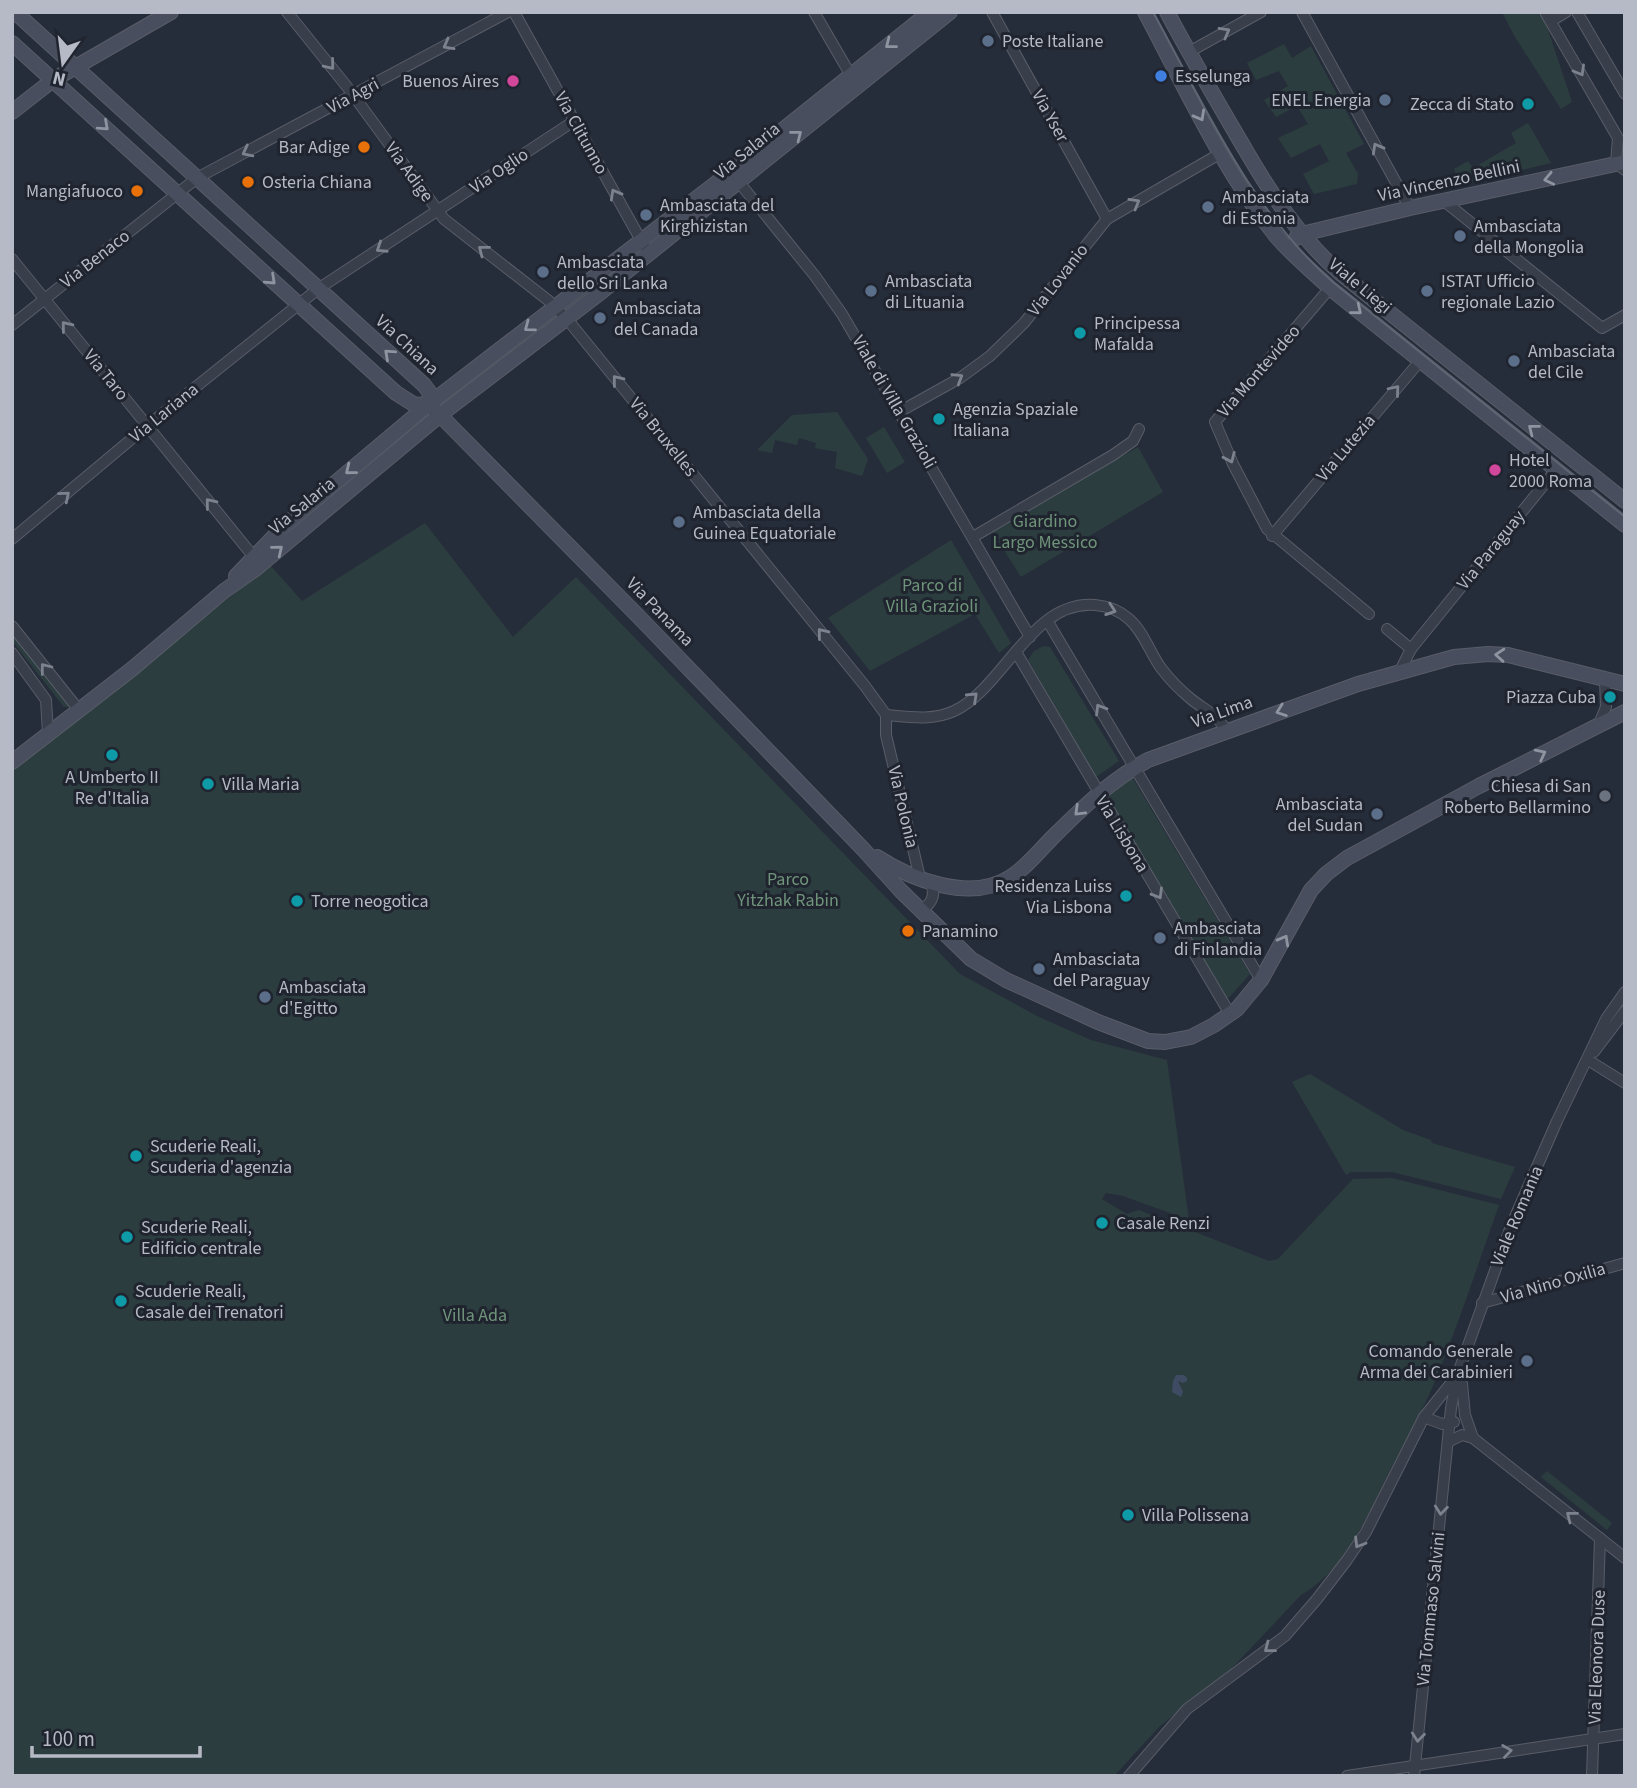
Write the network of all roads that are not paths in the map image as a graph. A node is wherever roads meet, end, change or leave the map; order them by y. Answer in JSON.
{"nodes":[{"id":1,"x":15,"y":12,"type":"edge"},
{"id":2,"x":171,"y":12,"type":"edge"},
{"id":3,"x":287,"y":12,"type":"edge"},
{"id":4,"x":508,"y":12,"type":"edge"},
{"id":5,"x":514,"y":12,"type":"edge"},
{"id":6,"x":814,"y":12,"type":"edge"},
{"id":7,"x":930,"y":12,"type":"edge"},
{"id":8,"x":950,"y":12,"type":"edge"},
{"id":9,"x":992,"y":12,"type":"edge"},
{"id":10,"x":1145,"y":12,"type":"edge"},
{"id":11,"x":1167,"y":12,"type":"edge"},
{"id":12,"x":1261,"y":12,"type":"edge"},
{"id":13,"x":1302,"y":12,"type":"edge"},
{"id":14,"x":1566,"y":12,"type":"edge"},
{"id":15,"x":1577,"y":12,"type":"edge"},
{"id":16,"x":1548,"y":17,"type":"edge"},
{"id":17,"x":12,"y":43,"type":"edge"},
{"id":18,"x":1189,"y":52,"type":"junction"},
{"id":19,"x":74,"y":67,"type":"junction"},
{"id":20,"x":54,"y":79,"type":"junction"},
{"id":21,"x":854,"y":81,"type":"junction"},
{"id":22,"x":1625,"y":94,"type":"edge"},
{"id":23,"x":354,"y":96,"type":"junction"},
{"id":24,"x":12,"y":112,"type":"edge"},
{"id":25,"x":574,"y":121,"type":"junction"},
{"id":26,"x":1621,"y":141,"type":"edge"},
{"id":27,"x":1221,"y":153,"type":"junction"},
{"id":28,"x":1622,"y":165,"type":"edge"},
{"id":29,"x":197,"y":178,"type":"junction"},
{"id":30,"x":738,"y":181,"type":"junction"},
{"id":31,"x":177,"y":193,"type":"junction"},
{"id":32,"x":1444,"y":201,"type":"junction"},
{"id":33,"x":1410,"y":208,"type":"junction"},
{"id":34,"x":438,"y":211,"type":"junction"},
{"id":35,"x":1107,"y":219,"type":"junction"},
{"id":36,"x":1302,"y":234,"type":"junction"},
{"id":37,"x":1285,"y":246,"type":"junction"},
{"id":38,"x":645,"y":247,"type":"junction"},
{"id":39,"x":12,"y":259,"type":"edge"},
{"id":40,"x":1330,"y":288,"type":"junction"},
{"id":41,"x":318,"y":289,"type":"junction"},
{"id":42,"x":44,"y":299,"type":"junction"},
{"id":43,"x":298,"y":304,"type":"junction"},
{"id":44,"x":556,"y":307,"type":"junction"},
{"id":45,"x":1625,"y":315,"type":"edge"},
{"id":46,"x":567,"y":319,"type":"junction"},
{"id":47,"x":12,"y":325,"type":"edge"},
{"id":48,"x":1420,"y":361,"type":"junction"},
{"id":49,"x":396,"y":393,"type":"junction"},
{"id":50,"x":429,"y":404,"type":"junction"},
{"id":51,"x":899,"y":412,"type":"junction"},
{"id":52,"x":440,"y":415,"type":"junction"},
{"id":53,"x":147,"y":426,"type":"junction"},
{"id":54,"x":403,"y":427,"type":"junction"},
{"id":55,"x":1139,"y":429,"type":"dead end"},
{"id":56,"x":1555,"y":471,"type":"junction"},
{"id":57,"x":1625,"y":501,"type":"edge"},
{"id":58,"x":1625,"y":525,"type":"edge"},
{"id":59,"x":1272,"y":536,"type":"junction"},
{"id":60,"x":973,"y":537,"type":"junction"},
{"id":61,"x":12,"y":540,"type":"edge"},
{"id":62,"x":253,"y":556,"type":"junction"},
{"id":63,"x":224,"y":591,"type":"junction"},
{"id":64,"x":1369,"y":614,"type":"dead end"},
{"id":65,"x":1048,"y":622,"type":"junction"},
{"id":66,"x":12,"y":626,"type":"edge"},
{"id":67,"x":1387,"y":629,"type":"dead end"},
{"id":68,"x":1030,"y":637,"type":"junction"},
{"id":69,"x":1410,"y":649,"type":"junction"},
{"id":70,"x":1016,"y":652,"type":"junction"},
{"id":71,"x":12,"y":653,"type":"edge"},
{"id":72,"x":1400,"y":671,"type":"junction"},
{"id":73,"x":1605,"y":678,"type":"junction"},
{"id":74,"x":1625,"y":684,"type":"edge"},
{"id":75,"x":79,"y":710,"type":"junction"},
{"id":76,"x":1625,"y":712,"type":"edge"},
{"id":77,"x":886,"y":715,"type":"junction"},
{"id":78,"x":1600,"y":724,"type":"junction"},
{"id":79,"x":1226,"y":731,"type":"junction"},
{"id":80,"x":48,"y":734,"type":"junction"},
{"id":81,"x":12,"y":762,"type":"edge"},
{"id":82,"x":1135,"y":767,"type":"junction"},
{"id":83,"x":1098,"y":794,"type":"junction"},
{"id":84,"x":863,"y":849,"type":"junction"},
{"id":85,"x":924,"y":880,"type":"junction"},
{"id":86,"x":919,"y":904,"type":"junction"},
{"id":87,"x":1261,"y":980,"type":"junction"},
{"id":88,"x":1625,"y":992,"type":"edge"},
{"id":89,"x":1625,"y":1011,"type":"edge"},
{"id":90,"x":1230,"y":1014,"type":"junction"},
{"id":91,"x":1588,"y":1060,"type":"junction"},
{"id":92,"x":1625,"y":1083,"type":"edge"},
{"id":93,"x":1625,"y":1263,"type":"edge"},
{"id":94,"x":1482,"y":1303,"type":"junction"},
{"id":95,"x":1457,"y":1376,"type":"junction"},
{"id":96,"x":1465,"y":1415,"type":"junction"},
{"id":97,"x":1424,"y":1417,"type":"junction"},
{"id":98,"x":1450,"y":1424,"type":"junction"},
{"id":99,"x":1473,"y":1437,"type":"junction"},
{"id":100,"x":1448,"y":1442,"type":"junction"},
{"id":101,"x":1600,"y":1538,"type":"junction"},
{"id":102,"x":1625,"y":1558,"type":"edge"},
{"id":103,"x":1625,"y":1734,"type":"edge"},
{"id":104,"x":1593,"y":1739,"type":"junction"},
{"id":105,"x":1415,"y":1770,"type":"edge"},
{"id":106,"x":1129,"y":1776,"type":"edge"},
{"id":107,"x":1347,"y":1776,"type":"edge"},
{"id":108,"x":1592,"y":1776,"type":"edge"}],
"edges":[{"from":1,"to":19,"type":"street","name":"Via Chiana"},
{"from":2,"to":19,"type":"street"},
{"from":3,"to":23,"type":"street","name":"Via Adige","one_way":true},
{"from":4,"to":23,"type":"street","name":"Via Agri","one_way":true},
{"from":5,"to":25,"type":"street","name":"Via Clitunno"},
{"from":6,"to":21,"type":"street"},
{"from":7,"to":21,"type":"street","name":"Via Salaria","one_way":true},
{"from":8,"to":21,"type":"street","name":"Via Salaria"},
{"from":9,"to":35,"type":"street","name":"Via Yser"},
{"from":10,"to":27,"type":"street","name":"Viale Liegi","one_way":true},
{"from":11,"to":18,"type":"street","name":"Viale Liegi"},
{"from":18,"to":12,"type":"street","one_way":true},
{"from":33,"to":13,"type":"street","one_way":true},
{"from":14,"to":16,"type":"street"},
{"from":15,"to":22,"type":"street"},
{"from":16,"to":26,"type":"street","one_way":true},
{"from":17,"to":20,"type":"street","name":"Via Chiana"},
{"from":18,"to":36,"type":"street","name":"Viale Liegi"},
{"from":19,"to":20,"type":"street"},
{"from":19,"to":29,"type":"street","name":"Via Chiana"},
{"from":20,"to":24,"type":"street"},
{"from":20,"to":31,"type":"street","name":"Via Chiana","one_way":true},
{"from":30,"to":21,"type":"street","name":"Via Salaria","one_way":true},
{"from":21,"to":38,"type":"street","name":"Via Salaria"},
{"from":23,"to":29,"type":"street","name":"Via Agri","one_way":true},
{"from":23,"to":34,"type":"street","name":"Via Adige"},
{"from":25,"to":34,"type":"street","name":"Via Oglio"},
{"from":38,"to":25,"type":"street","name":"Via Clitunno","one_way":true},
{"from":26,"to":28,"type":"street"},
{"from":35,"to":27,"type":"street","name":"Via Lovanio","one_way":true},
{"from":27,"to":37,"type":"street","name":"Viale Liegi"},
{"from":28,"to":32,"type":"street","name":"Via Vincenzo Bellini","one_way":true},
{"from":29,"to":31,"type":"street"},
{"from":29,"to":41,"type":"street","name":"Via Chiana"},
{"from":30,"to":38,"type":"street","name":"Via Salaria"},
{"from":30,"to":51,"type":"street","name":"Viale di Villa Grazioli"},
{"from":31,"to":42,"type":"street","name":"Via Benaco"},
{"from":31,"to":43,"type":"street","name":"Via Chiana","one_way":true},
{"from":32,"to":33,"type":"street","name":"Via Vincenzo Bellini"},
{"from":32,"to":45,"type":"street"},
{"from":33,"to":36,"type":"street","name":"Via Vincenzo Bellini"},
{"from":34,"to":41,"type":"street","name":"Via Oglio","one_way":true},
{"from":44,"to":34,"type":"street","name":"Via Adige","one_way":true},
{"from":51,"to":35,"type":"street","name":"Via Lovanio","one_way":true},
{"from":36,"to":37,"type":"street","name":"Via Vincenzo Bellini"},
{"from":57,"to":36,"type":"street","name":"Viale Liegi","one_way":true},
{"from":37,"to":40,"type":"street","name":"Viale Liegi"},
{"from":38,"to":44,"type":"street","name":"Via Salaria"},
{"from":38,"to":46,"type":"street","name":"Via Salaria"},
{"from":39,"to":42,"type":"street","name":"Via Taro"},
{"from":40,"to":48,"type":"street","name":"Viale Liegi","one_way":true},
{"from":40,"to":59,"type":"street","name":"Via Montevideo","one_way":true},
{"from":41,"to":43,"type":"street","name":"Via Lariana"},
{"from":50,"to":41,"type":"street","name":"Via Chiana","one_way":true},
{"from":42,"to":47,"type":"street","name":"Via Benaco"},
{"from":53,"to":42,"type":"street","name":"Via Taro","one_way":true},
{"from":43,"to":49,"type":"street","name":"Via Chiana"},
{"from":43,"to":53,"type":"street","name":"Via Lariana"},
{"from":44,"to":46,"type":"street"},
{"from":44,"to":50,"type":"street","name":"Via Salaria","one_way":true},
{"from":46,"to":52,"type":"street","name":"Via Salaria"},
{"from":77,"to":46,"type":"street","name":"Via Bruxelles","one_way":true},
{"from":48,"to":56,"type":"street","name":"Viale Liegi"},
{"from":59,"to":48,"type":"street","name":"Via Lutezia","one_way":true},
{"from":49,"to":50,"type":"street","name":"Via Chiana"},
{"from":49,"to":54,"type":"street"},
{"from":50,"to":52,"type":"street","name":"Via Panama"},
{"from":50,"to":54,"type":"street","name":"Via Salaria"},
{"from":51,"to":60,"type":"street","name":"Viale di Villa Grazioli"},
{"from":63,"to":52,"type":"street","name":"Via Salaria","one_way":true},
{"from":52,"to":84,"type":"street","name":"Via Panama"},
{"from":61,"to":53,"type":"street","name":"Via Lariana","one_way":true},
{"from":62,"to":53,"type":"street","name":"Via Taro","one_way":true},
{"from":54,"to":62,"type":"street","name":"Via Salaria","one_way":true},
{"from":55,"to":60,"type":"street"},
{"from":56,"to":58,"type":"street","name":"Viale Liegi"},
{"from":56,"to":69,"type":"street","name":"Via Paraguay"},
{"from":59,"to":64,"type":"street","name":"Via Montevideo"},
{"from":60,"to":68,"type":"street","name":"Viale di Villa Grazioli"},
{"from":62,"to":63,"type":"street","name":"Via Salaria"},
{"from":63,"to":75,"type":"street","name":"Via Salaria"},
{"from":65,"to":68,"type":"street"},
{"from":65,"to":79,"type":"street","one_way":true},
{"from":82,"to":65,"type":"street","one_way":true},
{"from":75,"to":66,"type":"street","one_way":true},
{"from":67,"to":69,"type":"street"},
{"from":68,"to":70,"type":"street"},
{"from":69,"to":72,"type":"street","name":"Via Paraguay"},
{"from":77,"to":70,"type":"street","one_way":true},
{"from":70,"to":83,"type":"street","name":"Via Lisbona"},
{"from":71,"to":80,"type":"street"},
{"from":73,"to":72,"type":"street","name":"Via Lima","one_way":true},
{"from":72,"to":79,"type":"street","name":"Via Lima","one_way":true},
{"from":73,"to":74,"type":"street"},
{"from":73,"to":78,"type":"street"},
{"from":75,"to":80,"type":"street","name":"Via Salaria"},
{"from":76,"to":78,"type":"street"},
{"from":77,"to":85,"type":"street","name":"Via Polonia"},
{"from":87,"to":78,"type":"street","one_way":true},
{"from":79,"to":82,"type":"street","name":"Via Lima"},
{"from":80,"to":81,"type":"street","name":"Via Salaria"},
{"from":82,"to":83,"type":"street","name":"Via Lima"},
{"from":82,"to":87,"type":"street"},
{"from":83,"to":85,"type":"street","name":"Via Lima","one_way":true},
{"from":83,"to":90,"type":"street","name":"Via Lisbona","one_way":true},
{"from":84,"to":85,"type":"street","name":"Via Lima"},
{"from":84,"to":86,"type":"street"},
{"from":85,"to":86,"type":"street","name":"Via Polonia"},
{"from":85,"to":86,"type":"street"},
{"from":86,"to":90,"type":"street"},
{"from":87,"to":90,"type":"street"},
{"from":88,"to":91,"type":"street","name":"Viale Romania"},
{"from":89,"to":91,"type":"street","name":"Viale Romania"},
{"from":91,"to":92,"type":"street"},
{"from":91,"to":94,"type":"street","name":"Viale Romania"},
{"from":93,"to":94,"type":"street","name":"Via Nino Oxilia"},
{"from":94,"to":95,"type":"street","name":"Viale Romania"},
{"from":95,"to":96,"type":"street"},
{"from":95,"to":97,"type":"street"},
{"from":95,"to":98,"type":"street","name":"Via Tommaso Salvini"},
{"from":96,"to":98,"type":"street"},
{"from":96,"to":99,"type":"street"},
{"from":97,"to":98,"type":"street"},
{"from":97,"to":106,"type":"street","one_way":true},
{"from":98,"to":100,"type":"street","name":"Via Tommaso Salvini"},
{"from":99,"to":100,"type":"street"},
{"from":101,"to":99,"type":"street","one_way":true},
{"from":100,"to":105,"type":"street","name":"Via Tommaso Salvini","one_way":true},
{"from":101,"to":102,"type":"street"},
{"from":101,"to":104,"type":"street","name":"Via Eleonora Duse"},
{"from":103,"to":104,"type":"street"},
{"from":105,"to":104,"type":"street","one_way":true},
{"from":104,"to":108,"type":"street","name":"Via Eleonora Duse"},
{"from":105,"to":107,"type":"street"}]}
